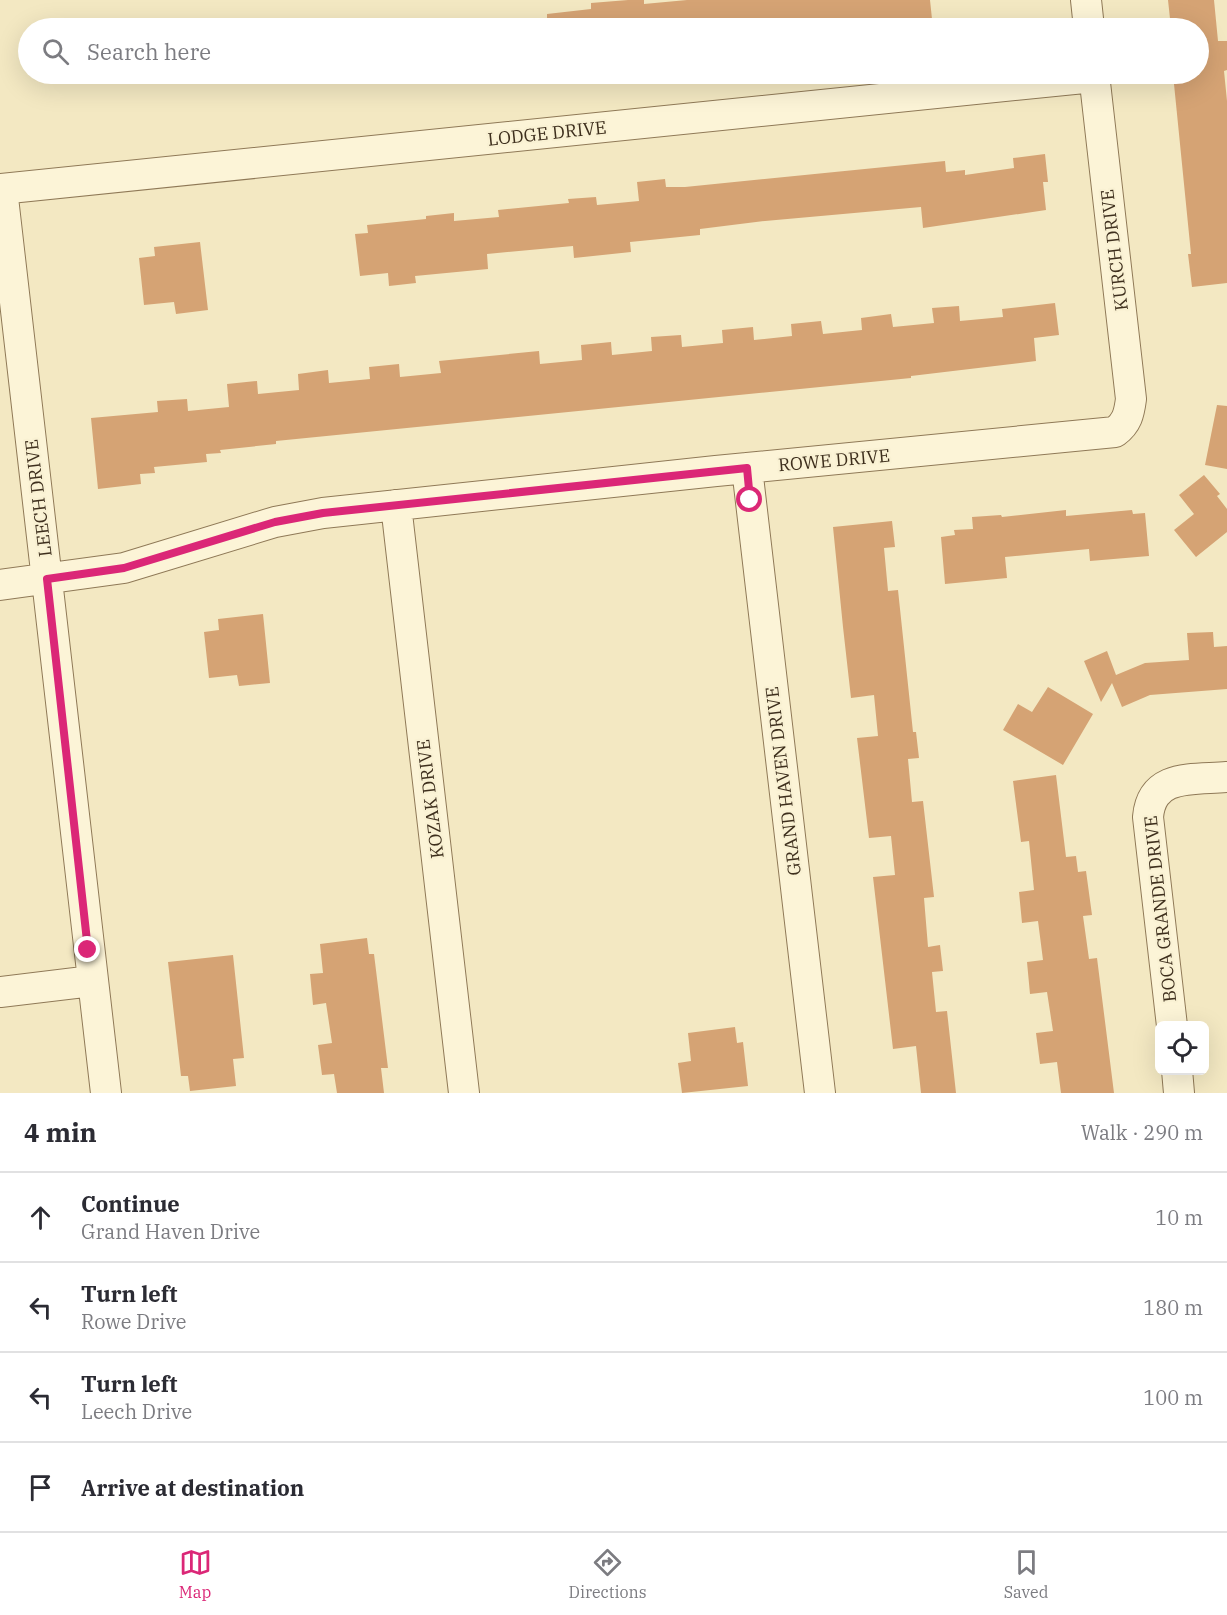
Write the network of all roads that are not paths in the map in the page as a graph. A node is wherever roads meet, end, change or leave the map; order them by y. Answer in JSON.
{"nodes":[{"id":1,"x":1086,"y":0,"type":"edge"},
{"id":2,"x":1088,"y":18,"type":"edge"},
{"id":3,"x":1008,"y":84,"type":"edge"},
{"id":4,"x":1095,"y":84,"type":"edge"},
{"id":5,"x":1,"y":189,"type":"edge"},
{"id":6,"x":1124,"y":425,"type":"joint"},
{"id":7,"x":747,"y":468,"type":"junction"},
{"id":8,"x":396,"y":505,"type":"junction"},
{"id":9,"x":47,"y":579,"type":"junction"},
{"id":10,"x":0,"y":585,"type":"edge"},
{"id":11,"x":1227,"y":777,"type":"edge"},
{"id":12,"x":92,"y":981,"type":"junction"},
{"id":13,"x":0,"y":992,"type":"edge"},
{"id":14,"x":1171,"y":1021,"type":"edge"},
{"id":15,"x":1177,"y":1075,"type":"edge"},
{"id":16,"x":106,"y":1093,"type":"edge"},
{"id":17,"x":464,"y":1093,"type":"edge"},
{"id":18,"x":820,"y":1093,"type":"edge"},
{"id":19,"x":1179,"y":1093,"type":"edge"}],
"edges":[{"from":1,"to":2,"type":"street"},
{"from":3,"to":5,"type":"street","name":"LODGE DRIVE"},
{"from":4,"to":6,"type":"street","name":"KURCH DRIVE"},
{"from":5,"to":9,"type":"street","name":"LEECH DRIVE"},
{"from":6,"to":7,"type":"street","name":"ROWE DRIVE"},
{"from":7,"to":8,"type":"street","name":"ROWE DRIVE"},
{"from":7,"to":18,"type":"street","name":"GRAND HAVEN DRIVE"},
{"from":8,"to":9,"type":"street","name":"ROWE DRIVE"},
{"from":8,"to":17,"type":"street","name":"KOZAK DRIVE"},
{"from":9,"to":10,"type":"street","name":"ROWE DRIVE"},
{"from":9,"to":12,"type":"street","name":"LEECH DRIVE"},
{"from":11,"to":14,"type":"street","name":"BOCA GRANDE DRIVE"},
{"from":12,"to":13,"type":"street"},
{"from":12,"to":16,"type":"street","name":"LEECH DRIVE"},
{"from":15,"to":19,"type":"street"}]}
